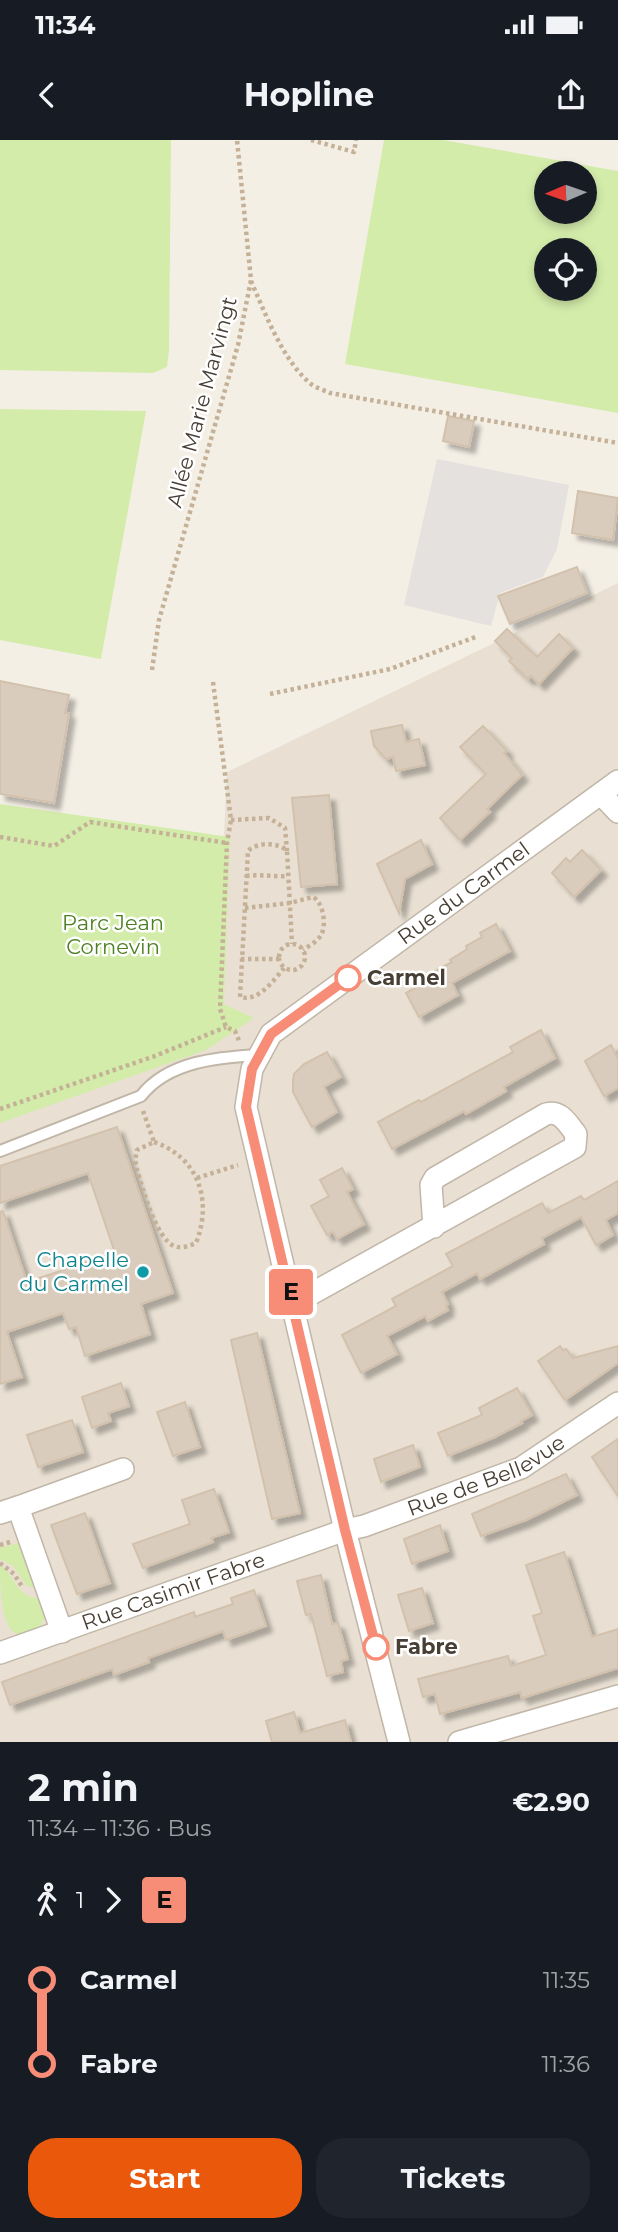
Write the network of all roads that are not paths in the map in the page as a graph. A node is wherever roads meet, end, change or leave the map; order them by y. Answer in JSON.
{"nodes":[{"id":1,"x":618,"y":781,"type":"edge"},
{"id":2,"x":601,"y":794,"type":"junction"},
{"id":3,"x":618,"y":812,"type":"edge"},
{"id":4,"x":260,"y":1055,"type":"junction"},
{"id":5,"x":0,"y":1151,"type":"edge"},
{"id":6,"x":434,"y":1227,"type":"junction"},
{"id":7,"x":293,"y":1304,"type":"junction"},
{"id":8,"x":618,"y":1403,"type":"edge"},
{"id":9,"x":123,"y":1469,"type":"dead end"},
{"id":10,"x":9,"y":1510,"type":"edge"},
{"id":11,"x":345,"y":1530,"type":"junction"},
{"id":12,"x":62,"y":1632,"type":"junction"},
{"id":13,"x":2,"y":1647,"type":"edge"},
{"id":14,"x":618,"y":1696,"type":"edge"},
{"id":15,"x":399,"y":1742,"type":"edge"},
{"id":16,"x":459,"y":1742,"type":"edge"}],
"edges":[{"from":1,"to":2,"type":"street","name":"Rue du Carmel"},
{"from":2,"to":3,"type":"street"},
{"from":2,"to":4,"type":"street","name":"Rue du Carmel"},
{"from":4,"to":5,"type":"lane"},
{"from":4,"to":7,"type":"street","name":"Rue du Carmel"},
{"from":6,"to":6,"type":"street"},
{"from":6,"to":7,"type":"street"},
{"from":7,"to":11,"type":"street","name":"Rue du Carmel"},
{"from":8,"to":11,"type":"street","name":"Rue de Bellevue"},
{"from":9,"to":10,"type":"street"},
{"from":10,"to":12,"type":"street"},
{"from":11,"to":12,"type":"street","name":"Rue Casimir Fabre"},
{"from":11,"to":15,"type":"street","name":"Rue du Carmel"},
{"from":12,"to":13,"type":"street","name":"Rue Casimir Fabre"},
{"from":14,"to":16,"type":"street"}]}
